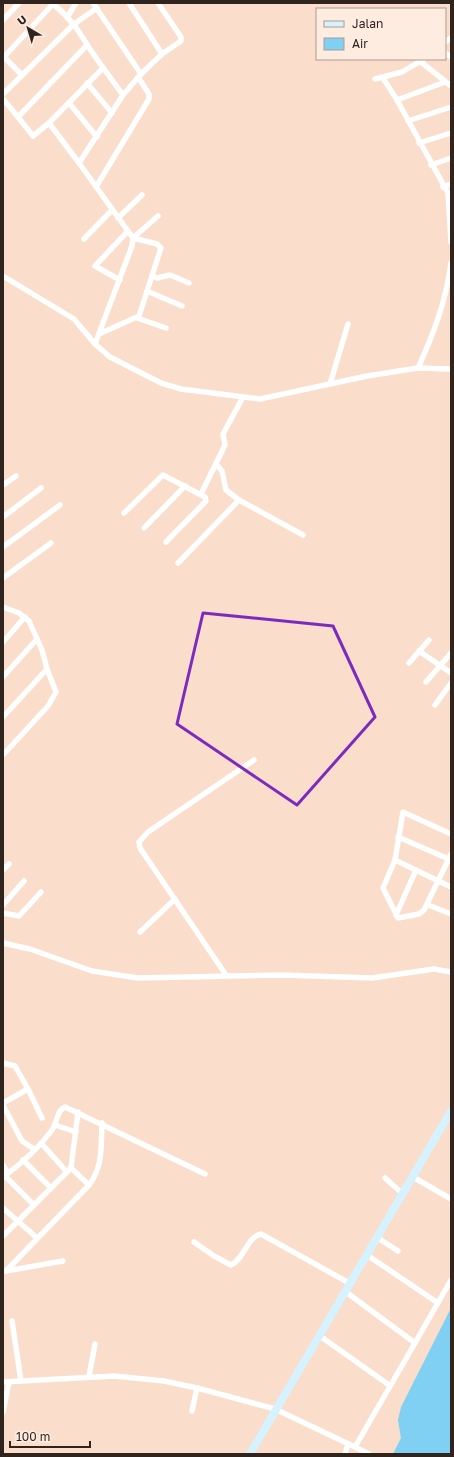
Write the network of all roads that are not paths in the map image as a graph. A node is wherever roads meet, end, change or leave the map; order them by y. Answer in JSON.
{"nodes":[{"id":1,"x":19,"y":3,"type":"edge"},
{"id":2,"x":53,"y":3,"type":"edge"},
{"id":3,"x":76,"y":3,"type":"edge"},
{"id":4,"x":129,"y":3,"type":"edge"},
{"id":5,"x":158,"y":3,"type":"edge"},
{"id":6,"x":95,"y":6,"type":"edge"},
{"id":7,"x":68,"y":16,"type":"junction"},
{"id":8,"x":3,"y":20,"type":"edge"},
{"id":9,"x":74,"y":24,"type":"junction"},
{"id":10,"x":87,"y":45,"type":"junction"},
{"id":11,"x":162,"y":54,"type":"junction"},
{"id":12,"x":3,"y":57,"type":"edge"},
{"id":13,"x":423,"y":60,"type":"edge"},
{"id":14,"x":103,"y":68,"type":"junction"},
{"id":15,"x":22,"y":75,"type":"junction"},
{"id":16,"x":139,"y":75,"type":"junction"},
{"id":17,"x":382,"y":78,"type":"junction"},
{"id":18,"x":375,"y":79,"type":"dead end"},
{"id":19,"x":445,"y":82,"type":"junction"},
{"id":20,"x":87,"y":83,"type":"junction"},
{"id":21,"x":451,"y":86,"type":"edge"},
{"id":22,"x":3,"y":94,"type":"edge"},
{"id":23,"x":123,"y":95,"type":"junction"},
{"id":24,"x":3,"y":99,"type":"edge"},
{"id":25,"x":397,"y":100,"type":"junction"},
{"id":26,"x":69,"y":103,"type":"junction"},
{"id":27,"x":450,"y":110,"type":"edge"},
{"id":28,"x":112,"y":113,"type":"junction"},
{"id":29,"x":18,"y":117,"type":"junction"},
{"id":30,"x":408,"y":121,"type":"junction"},
{"id":31,"x":49,"y":123,"type":"junction"},
{"id":32,"x":451,"y":133,"type":"edge"},
{"id":33,"x":97,"y":137,"type":"junction"},
{"id":34,"x":420,"y":144,"type":"junction"},
{"id":35,"x":451,"y":158,"type":"edge"},
{"id":36,"x":79,"y":163,"type":"junction"},
{"id":37,"x":431,"y":165,"type":"junction"},
{"id":38,"x":451,"y":184,"type":"edge"},
{"id":39,"x":96,"y":187,"type":"junction"},
{"id":40,"x":443,"y":187,"type":"junction"},
{"id":41,"x":142,"y":195,"type":"dead end"},
{"id":42,"x":112,"y":210,"type":"junction"},
{"id":43,"x":158,"y":216,"type":"dead end"},
{"id":44,"x":118,"y":218,"type":"junction"},
{"id":45,"x":451,"y":228,"type":"edge"},
{"id":46,"x":128,"y":232,"type":"junction"},
{"id":47,"x":133,"y":238,"type":"junction"},
{"id":48,"x":84,"y":239,"type":"dead end"},
{"id":49,"x":451,"y":242,"type":"edge"},
{"id":50,"x":451,"y":263,"type":"edge"},
{"id":51,"x":3,"y":276,"type":"edge"},
{"id":52,"x":152,"y":276,"type":"junction"},
{"id":53,"x":120,"y":280,"type":"junction"},
{"id":54,"x":189,"y":283,"type":"dead end"},
{"id":55,"x":147,"y":291,"type":"junction"},
{"id":56,"x":451,"y":292,"type":"edge"},
{"id":57,"x":445,"y":297,"type":"junction"},
{"id":58,"x":182,"y":306,"type":"dead end"},
{"id":59,"x":137,"y":318,"type":"junction"},
{"id":60,"x":348,"y":324,"type":"dead end"},
{"id":61,"x":166,"y":328,"type":"dead end"},
{"id":62,"x":99,"y":334,"type":"junction"},
{"id":63,"x":95,"y":344,"type":"junction"},
{"id":64,"x":418,"y":368,"type":"junction"},
{"id":65,"x":451,"y":369,"type":"edge"},
{"id":66,"x":330,"y":384,"type":"junction"},
{"id":67,"x":243,"y":397,"type":"junction"},
{"id":68,"x":216,"y":464,"type":"junction"},
{"id":69,"x":16,"y":476,"type":"dead end"},
{"id":70,"x":3,"y":485,"type":"edge"},
{"id":71,"x":185,"y":486,"type":"junction"},
{"id":72,"x":41,"y":488,"type":"dead end"},
{"id":73,"x":201,"y":494,"type":"junction"},
{"id":74,"x":239,"y":500,"type":"junction"},
{"id":75,"x":60,"y":505,"type":"dead end"},
{"id":76,"x":124,"y":513,"type":"dead end"},
{"id":77,"x":3,"y":517,"type":"edge"},
{"id":78,"x":144,"y":528,"type":"dead end"},
{"id":79,"x":303,"y":536,"type":"dead end"},
{"id":80,"x":51,"y":542,"type":"dead end"},
{"id":81,"x":166,"y":542,"type":"dead end"},
{"id":82,"x":3,"y":547,"type":"edge"},
{"id":83,"x":178,"y":563,"type":"dead end"},
{"id":84,"x":3,"y":578,"type":"edge"},
{"id":85,"x":3,"y":607,"type":"edge"},
{"id":86,"x":25,"y":617,"type":"junction"},
{"id":87,"x":37,"y":639,"type":"junction"},
{"id":88,"x":429,"y":640,"type":"dead end"},
{"id":89,"x":3,"y":642,"type":"edge"},
{"id":90,"x":419,"y":652,"type":"junction"},
{"id":91,"x":451,"y":653,"type":"edge"},
{"id":92,"x":409,"y":662,"type":"dead end"},
{"id":93,"x":440,"y":666,"type":"junction"},
{"id":94,"x":47,"y":669,"type":"junction"},
{"id":95,"x":451,"y":673,"type":"edge"},
{"id":96,"x":3,"y":678,"type":"edge"},
{"id":97,"x":426,"y":682,"type":"dead end"},
{"id":98,"x":451,"y":683,"type":"edge"},
{"id":99,"x":435,"y":705,"type":"dead end"},
{"id":100,"x":3,"y":717,"type":"edge"},
{"id":101,"x":3,"y":755,"type":"edge"},
{"id":102,"x":254,"y":760,"type":"dead end"},
{"id":103,"x":451,"y":834,"type":"edge"},
{"id":104,"x":398,"y":837,"type":"junction"},
{"id":105,"x":450,"y":858,"type":"edge"},
{"id":106,"x":395,"y":860,"type":"junction"},
{"id":107,"x":9,"y":864,"type":"dead end"},
{"id":108,"x":3,"y":870,"type":"edge"},
{"id":109,"x":416,"y":870,"type":"junction"},
{"id":110,"x":24,"y":881,"type":"dead end"},
{"id":111,"x":439,"y":881,"type":"junction"},
{"id":112,"x":451,"y":887,"type":"edge"},
{"id":113,"x":41,"y":892,"type":"dead end"},
{"id":114,"x":175,"y":899,"type":"junction"},
{"id":115,"x":3,"y":905,"type":"edge"},
{"id":116,"x":428,"y":905,"type":"junction"},
{"id":117,"x":3,"y":913,"type":"edge"},
{"id":118,"x":451,"y":914,"type":"edge"},
{"id":119,"x":396,"y":915,"type":"junction"},
{"id":120,"x":140,"y":932,"type":"dead end"},
{"id":121,"x":3,"y":943,"type":"edge"},
{"id":122,"x":451,"y":972,"type":"edge"},
{"id":123,"x":226,"y":975,"type":"junction"},
{"id":124,"x":4,"y":1064,"type":"edge"},
{"id":125,"x":28,"y":1089,"type":"junction"},
{"id":126,"x":3,"y":1104,"type":"edge"},
{"id":127,"x":451,"y":1111,"type":"edge"},
{"id":128,"x":78,"y":1112,"type":"junction"},
{"id":129,"x":42,"y":1118,"type":"dead end"},
{"id":130,"x":102,"y":1123,"type":"junction"},
{"id":131,"x":55,"y":1125,"type":"junction"},
{"id":132,"x":76,"y":1132,"type":"junction"},
{"id":133,"x":41,"y":1142,"type":"junction"},
{"id":134,"x":34,"y":1150,"type":"junction"},
{"id":135,"x":23,"y":1160,"type":"junction"},
{"id":136,"x":3,"y":1165,"type":"edge"},
{"id":137,"x":69,"y":1170,"type":"junction"},
{"id":138,"x":205,"y":1174,"type":"dead end"},
{"id":139,"x":5,"y":1176,"type":"edge"},
{"id":140,"x":413,"y":1177,"type":"junction"},
{"id":141,"x":385,"y":1178,"type":"dead end"},
{"id":142,"x":88,"y":1185,"type":"junction"},
{"id":143,"x":51,"y":1188,"type":"junction"},
{"id":144,"x":403,"y":1194,"type":"junction"},
{"id":145,"x":451,"y":1199,"type":"edge"},
{"id":146,"x":34,"y":1205,"type":"junction"},
{"id":147,"x":3,"y":1208,"type":"edge"},
{"id":148,"x":17,"y":1221,"type":"junction"},
{"id":149,"x":3,"y":1236,"type":"edge"},
{"id":150,"x":37,"y":1238,"type":"junction"},
{"id":151,"x":378,"y":1238,"type":"junction"},
{"id":152,"x":194,"y":1242,"type":"dead end"},
{"id":153,"x":398,"y":1251,"type":"dead end"},
{"id":154,"x":367,"y":1255,"type":"junction"},
{"id":155,"x":63,"y":1261,"type":"dead end"},
{"id":156,"x":4,"y":1271,"type":"edge"},
{"id":157,"x":451,"y":1280,"type":"edge"},
{"id":158,"x":351,"y":1284,"type":"junction"},
{"id":159,"x":346,"y":1292,"type":"junction"},
{"id":160,"x":438,"y":1303,"type":"junction"},
{"id":161,"x":12,"y":1321,"type":"dead end"},
{"id":162,"x":320,"y":1336,"type":"junction"},
{"id":163,"x":415,"y":1343,"type":"junction"},
{"id":164,"x":95,"y":1344,"type":"dead end"},
{"id":165,"x":89,"y":1376,"type":"junction"},
{"id":166,"x":21,"y":1381,"type":"junction"},
{"id":167,"x":6,"y":1382,"type":"edge"},
{"id":168,"x":389,"y":1385,"type":"junction"},
{"id":169,"x":197,"y":1388,"type":"junction"},
{"id":170,"x":275,"y":1409,"type":"junction"},
{"id":171,"x":192,"y":1411,"type":"dead end"},
{"id":172,"x":3,"y":1412,"type":"edge"},
{"id":173,"x":348,"y":1444,"type":"junction"},
{"id":174,"x":355,"y":1447,"type":"junction"},
{"id":175,"x":250,"y":1454,"type":"edge"},
{"id":176,"x":345,"y":1454,"type":"edge"},
{"id":177,"x":369,"y":1454,"type":"edge"}],
"edges":[{"from":1,"to":8,"type":"street"},
{"from":2,"to":7,"type":"street"},
{"from":2,"to":12,"type":"street"},
{"from":3,"to":7,"type":"street"},
{"from":4,"to":11,"type":"street"},
{"from":5,"to":11,"type":"street"},
{"from":6,"to":9,"type":"street"},
{"from":6,"to":16,"type":"street"},
{"from":7,"to":9,"type":"street"},
{"from":9,"to":10,"type":"street"},
{"from":9,"to":15,"type":"street"},
{"from":10,"to":14,"type":"street"},
{"from":10,"to":29,"type":"street"},
{"from":11,"to":16,"type":"street"},
{"from":12,"to":15,"type":"street"},
{"from":13,"to":17,"type":"street"},
{"from":13,"to":19,"type":"street"},
{"from":14,"to":20,"type":"street"},
{"from":14,"to":23,"type":"street"},
{"from":15,"to":22,"type":"street"},
{"from":16,"to":23,"type":"street"},
{"from":16,"to":39,"type":"street"},
{"from":17,"to":18,"type":"street"},
{"from":17,"to":25,"type":"street"},
{"from":19,"to":21,"type":"street"},
{"from":19,"to":25,"type":"street"},
{"from":20,"to":26,"type":"street"},
{"from":20,"to":28,"type":"street"},
{"from":23,"to":28,"type":"street"},
{"from":24,"to":29,"type":"street"},
{"from":25,"to":30,"type":"street"},
{"from":26,"to":31,"type":"street"},
{"from":26,"to":33,"type":"street"},
{"from":27,"to":30,"type":"street"},
{"from":28,"to":33,"type":"street"},
{"from":29,"to":31,"type":"street"},
{"from":30,"to":34,"type":"street"},
{"from":31,"to":36,"type":"street"},
{"from":32,"to":34,"type":"street"},
{"from":33,"to":36,"type":"street"},
{"from":34,"to":37,"type":"street"},
{"from":35,"to":37,"type":"street"},
{"from":36,"to":39,"type":"street"},
{"from":37,"to":40,"type":"street"},
{"from":38,"to":40,"type":"street"},
{"from":39,"to":42,"type":"street"},
{"from":40,"to":45,"type":"street"},
{"from":41,"to":44,"type":"street"},
{"from":42,"to":44,"type":"street"},
{"from":42,"to":48,"type":"street"},
{"from":43,"to":47,"type":"street"},
{"from":44,"to":46,"type":"street"},
{"from":45,"to":49,"type":"street"},
{"from":46,"to":47,"type":"street"},
{"from":46,"to":53,"type":"street"},
{"from":47,"to":52,"type":"street"},
{"from":47,"to":53,"type":"street"},
{"from":50,"to":57,"type":"street"},
{"from":51,"to":63,"type":"street"},
{"from":52,"to":54,"type":"street"},
{"from":52,"to":55,"type":"street"},
{"from":53,"to":62,"type":"street"},
{"from":55,"to":58,"type":"street"},
{"from":55,"to":59,"type":"street"},
{"from":56,"to":57,"type":"street"},
{"from":57,"to":64,"type":"street"},
{"from":59,"to":61,"type":"street"},
{"from":59,"to":62,"type":"street"},
{"from":60,"to":66,"type":"street"},
{"from":62,"to":63,"type":"street"},
{"from":63,"to":67,"type":"street"},
{"from":64,"to":65,"type":"street"},
{"from":64,"to":66,"type":"street"},
{"from":66,"to":67,"type":"street"},
{"from":67,"to":68,"type":"street"},
{"from":68,"to":73,"type":"street"},
{"from":68,"to":74,"type":"street"},
{"from":69,"to":70,"type":"street"},
{"from":71,"to":73,"type":"street"},
{"from":71,"to":76,"type":"street"},
{"from":71,"to":78,"type":"street"},
{"from":72,"to":77,"type":"street"},
{"from":73,"to":81,"type":"street"},
{"from":74,"to":79,"type":"street"},
{"from":74,"to":83,"type":"street"},
{"from":75,"to":82,"type":"street"},
{"from":80,"to":84,"type":"street"},
{"from":85,"to":86,"type":"street"},
{"from":86,"to":87,"type":"street"},
{"from":86,"to":89,"type":"street"},
{"from":87,"to":94,"type":"street"},
{"from":87,"to":96,"type":"street"},
{"from":88,"to":90,"type":"street"},
{"from":90,"to":92,"type":"street"},
{"from":90,"to":93,"type":"street"},
{"from":91,"to":93,"type":"street"},
{"from":93,"to":95,"type":"street"},
{"from":93,"to":97,"type":"street"},
{"from":94,"to":100,"type":"street"},
{"from":94,"to":101,"type":"street"},
{"from":98,"to":99,"type":"street"},
{"from":102,"to":114,"type":"street"},
{"from":103,"to":104,"type":"street"},
{"from":104,"to":105,"type":"street"},
{"from":104,"to":106,"type":"street"},
{"from":105,"to":111,"type":"street"},
{"from":106,"to":109,"type":"street"},
{"from":106,"to":119,"type":"street"},
{"from":107,"to":108,"type":"street"},
{"from":109,"to":111,"type":"street"},
{"from":109,"to":119,"type":"street"},
{"from":110,"to":115,"type":"street"},
{"from":111,"to":112,"type":"street"},
{"from":111,"to":116,"type":"street"},
{"from":113,"to":117,"type":"street"},
{"from":114,"to":120,"type":"street"},
{"from":114,"to":123,"type":"street"},
{"from":116,"to":118,"type":"street"},
{"from":116,"to":119,"type":"street"},
{"from":121,"to":123,"type":"street"},
{"from":122,"to":123,"type":"street"},
{"from":124,"to":125,"type":"street"},
{"from":125,"to":126,"type":"street"},
{"from":125,"to":129,"type":"street"},
{"from":126,"to":134,"type":"street"},
{"from":127,"to":140,"type":"street"},
{"from":128,"to":130,"type":"street"},
{"from":128,"to":131,"type":"street"},
{"from":128,"to":132,"type":"street"},
{"from":130,"to":138,"type":"street"},
{"from":130,"to":142,"type":"street"},
{"from":131,"to":132,"type":"street"},
{"from":131,"to":133,"type":"street"},
{"from":132,"to":137,"type":"street"},
{"from":133,"to":134,"type":"street"},
{"from":133,"to":137,"type":"street"},
{"from":134,"to":135,"type":"street"},
{"from":135,"to":139,"type":"street"},
{"from":135,"to":143,"type":"street"},
{"from":136,"to":139,"type":"street"},
{"from":137,"to":142,"type":"street"},
{"from":137,"to":143,"type":"street"},
{"from":139,"to":146,"type":"street"},
{"from":140,"to":144,"type":"street"},
{"from":140,"to":145,"type":"street"},
{"from":141,"to":144,"type":"street"},
{"from":142,"to":150,"type":"street"},
{"from":143,"to":146,"type":"street"},
{"from":144,"to":151,"type":"street"},
{"from":146,"to":148,"type":"street"},
{"from":147,"to":148,"type":"street"},
{"from":148,"to":149,"type":"street"},
{"from":148,"to":150,"type":"street"},
{"from":150,"to":156,"type":"street"},
{"from":151,"to":153,"type":"street"},
{"from":151,"to":154,"type":"street"},
{"from":152,"to":158,"type":"street"},
{"from":154,"to":158,"type":"street"},
{"from":154,"to":160,"type":"street"},
{"from":155,"to":156,"type":"street"},
{"from":157,"to":160,"type":"street"},
{"from":158,"to":159,"type":"street"},
{"from":159,"to":162,"type":"street"},
{"from":159,"to":163,"type":"street"},
{"from":160,"to":163,"type":"street"},
{"from":161,"to":166,"type":"street"},
{"from":162,"to":168,"type":"street"},
{"from":162,"to":170,"type":"street"},
{"from":163,"to":168,"type":"street"},
{"from":164,"to":165,"type":"street"},
{"from":165,"to":166,"type":"street"},
{"from":165,"to":169,"type":"street"},
{"from":166,"to":167,"type":"street"},
{"from":167,"to":172,"type":"street"},
{"from":168,"to":174,"type":"street"},
{"from":169,"to":170,"type":"street"},
{"from":169,"to":171,"type":"street"},
{"from":170,"to":173,"type":"street"},
{"from":170,"to":175,"type":"street"},
{"from":173,"to":174,"type":"street"},
{"from":173,"to":176,"type":"street"},
{"from":174,"to":177,"type":"street"}]}
